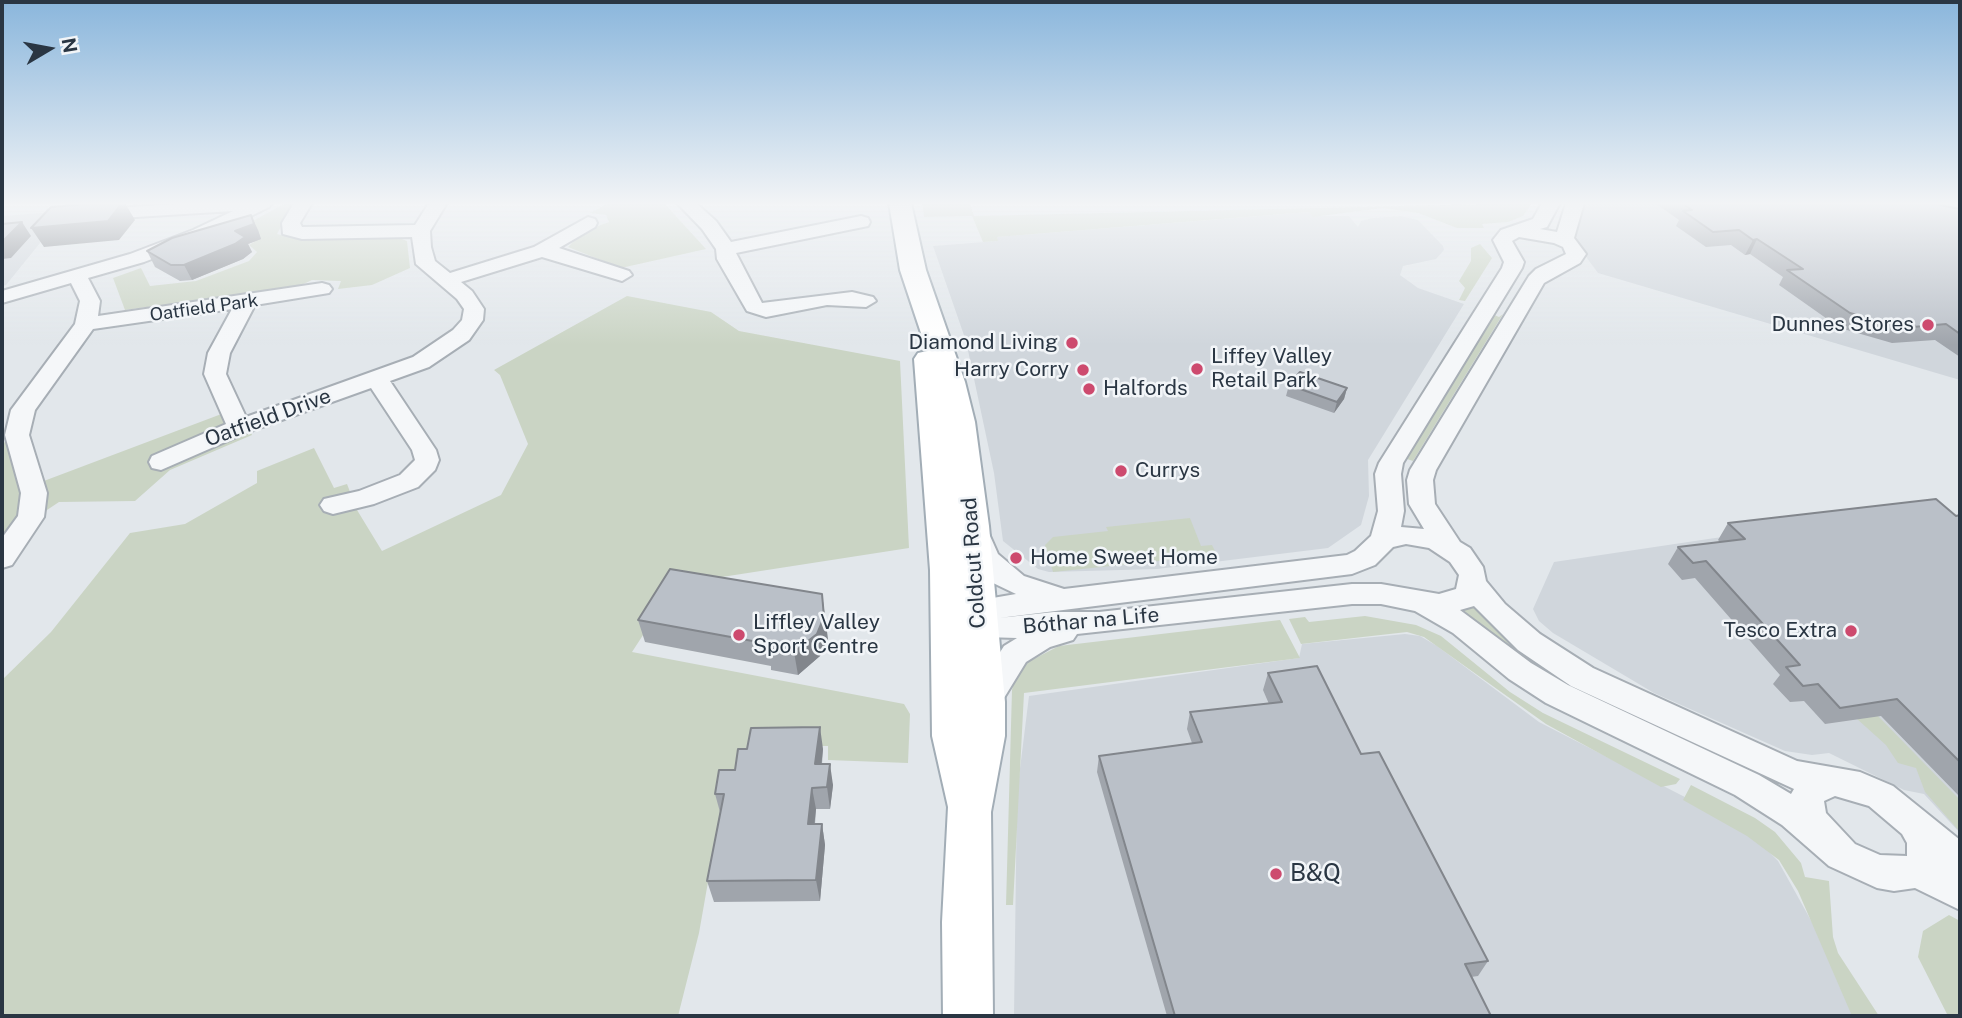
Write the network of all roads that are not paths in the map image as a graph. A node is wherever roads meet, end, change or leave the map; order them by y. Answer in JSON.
{"nodes":[{"id":1,"x":153,"y":251,"type":"edge"},
{"id":2,"x":422,"y":251,"type":"edge"},
{"id":3,"x":541,"y":251,"type":"joint"},
{"id":4,"x":726,"y":251,"type":"edge"},
{"id":5,"x":908,"y":251,"type":"edge"},
{"id":6,"x":1509,"y":252,"type":"joint"},
{"id":7,"x":1564,"y":252,"type":"joint"},
{"id":8,"x":622,"y":275,"type":"dead end"},
{"id":9,"x":76,"y":277,"type":"junction"},
{"id":10,"x":448,"y":280,"type":"junction"},
{"id":11,"x":322,"y":289,"type":"dead end"},
{"id":12,"x":2,"y":297,"type":"edge"},
{"id":13,"x":246,"y":302,"type":"junction"},
{"id":14,"x":866,"y":302,"type":"dead end"},
{"id":15,"x":929,"y":317,"type":"junction"},
{"id":16,"x":86,"y":324,"type":"junction"},
{"id":17,"x":378,"y":380,"type":"junction"},
{"id":18,"x":240,"y":426,"type":"junction"},
{"id":19,"x":161,"y":463,"type":"dead end"},
{"id":20,"x":333,"y":505,"type":"dead end"},
{"id":21,"x":972,"y":526,"type":"junction"},
{"id":22,"x":1378,"y":545,"type":"junction"},
{"id":23,"x":1450,"y":547,"type":"junction"},
{"id":24,"x":2,"y":558,"type":"edge"},
{"id":25,"x":1474,"y":584,"type":"junction"},
{"id":26,"x":1068,"y":598,"type":"junction"},
{"id":27,"x":1417,"y":603,"type":"junction"},
{"id":28,"x":970,"y":622,"type":"junction"},
{"id":29,"x":1099,"y":623,"type":"junction"},
{"id":30,"x":985,"y":702,"type":"junction"},
{"id":31,"x":1829,"y":783,"type":"junction"},
{"id":32,"x":969,"y":812,"type":"junction"},
{"id":33,"x":1914,"y":823,"type":"junction"},
{"id":34,"x":1819,"y":834,"type":"junction"},
{"id":35,"x":1960,"y":862,"type":"edge"},
{"id":36,"x":1917,"y":871,"type":"junction"},
{"id":37,"x":1960,"y":893,"type":"edge"},
{"id":38,"x":968,"y":1016,"type":"edge"}],
"edges":[{"from":1,"to":9,"type":"street"},
{"from":2,"to":10,"type":"street"},
{"from":3,"to":8,"type":"street"},
{"from":3,"to":10,"type":"street"},
{"from":4,"to":14,"type":"street"},
{"from":5,"to":15,"type":"main road","name":"Coldcut Road"},
{"from":6,"to":7,"type":"street"},
{"from":6,"to":22,"type":"street"},
{"from":7,"to":23,"type":"street"},
{"from":9,"to":12,"type":"street"},
{"from":9,"to":16,"type":"street"},
{"from":10,"to":17,"type":"street","name":"Oatfield Drive"},
{"from":11,"to":13,"type":"street","name":"Oatfield Park"},
{"from":13,"to":16,"type":"street","name":"Oatfield Park"},
{"from":13,"to":18,"type":"street"},
{"from":15,"to":21,"type":"main road","name":"Coldcut Road"},
{"from":15,"to":28,"type":"main road","name":"Coldcut Road"},
{"from":16,"to":24,"type":"street"},
{"from":17,"to":18,"type":"street","name":"Oatfield Drive"},
{"from":17,"to":20,"type":"street"},
{"from":18,"to":19,"type":"street","name":"Oatfield Drive"},
{"from":21,"to":26,"type":"street"},
{"from":21,"to":28,"type":"main road","name":"Coldcut Road"},
{"from":22,"to":23,"type":"street","name":"Bóthar na Life"},
{"from":22,"to":26,"type":"street","name":"Bóthar na Life"},
{"from":22,"to":27,"type":"street"},
{"from":23,"to":25,"type":"street"},
{"from":25,"to":27,"type":"street","name":"Bóthar na Life"},
{"from":25,"to":31,"type":"street"},
{"from":26,"to":28,"type":"street","name":"Bóthar na Life"},
{"from":27,"to":29,"type":"street","name":"Bóthar na Life"},
{"from":27,"to":34,"type":"street"},
{"from":28,"to":29,"type":"street","name":"Bóthar na Life"},
{"from":28,"to":30,"type":"main road","name":"Coldcut Road"},
{"from":28,"to":32,"type":"main road","name":"Coldcut Road"},
{"from":29,"to":30,"type":"street"},
{"from":30,"to":32,"type":"main road","name":"Coldcut Road"},
{"from":31,"to":33,"type":"street"},
{"from":31,"to":34,"type":"street"},
{"from":32,"to":38,"type":"main road","name":"Coldcut Road"},
{"from":33,"to":35,"type":"street"},
{"from":33,"to":36,"type":"street"},
{"from":34,"to":36,"type":"street"},
{"from":36,"to":37,"type":"street"}]}
